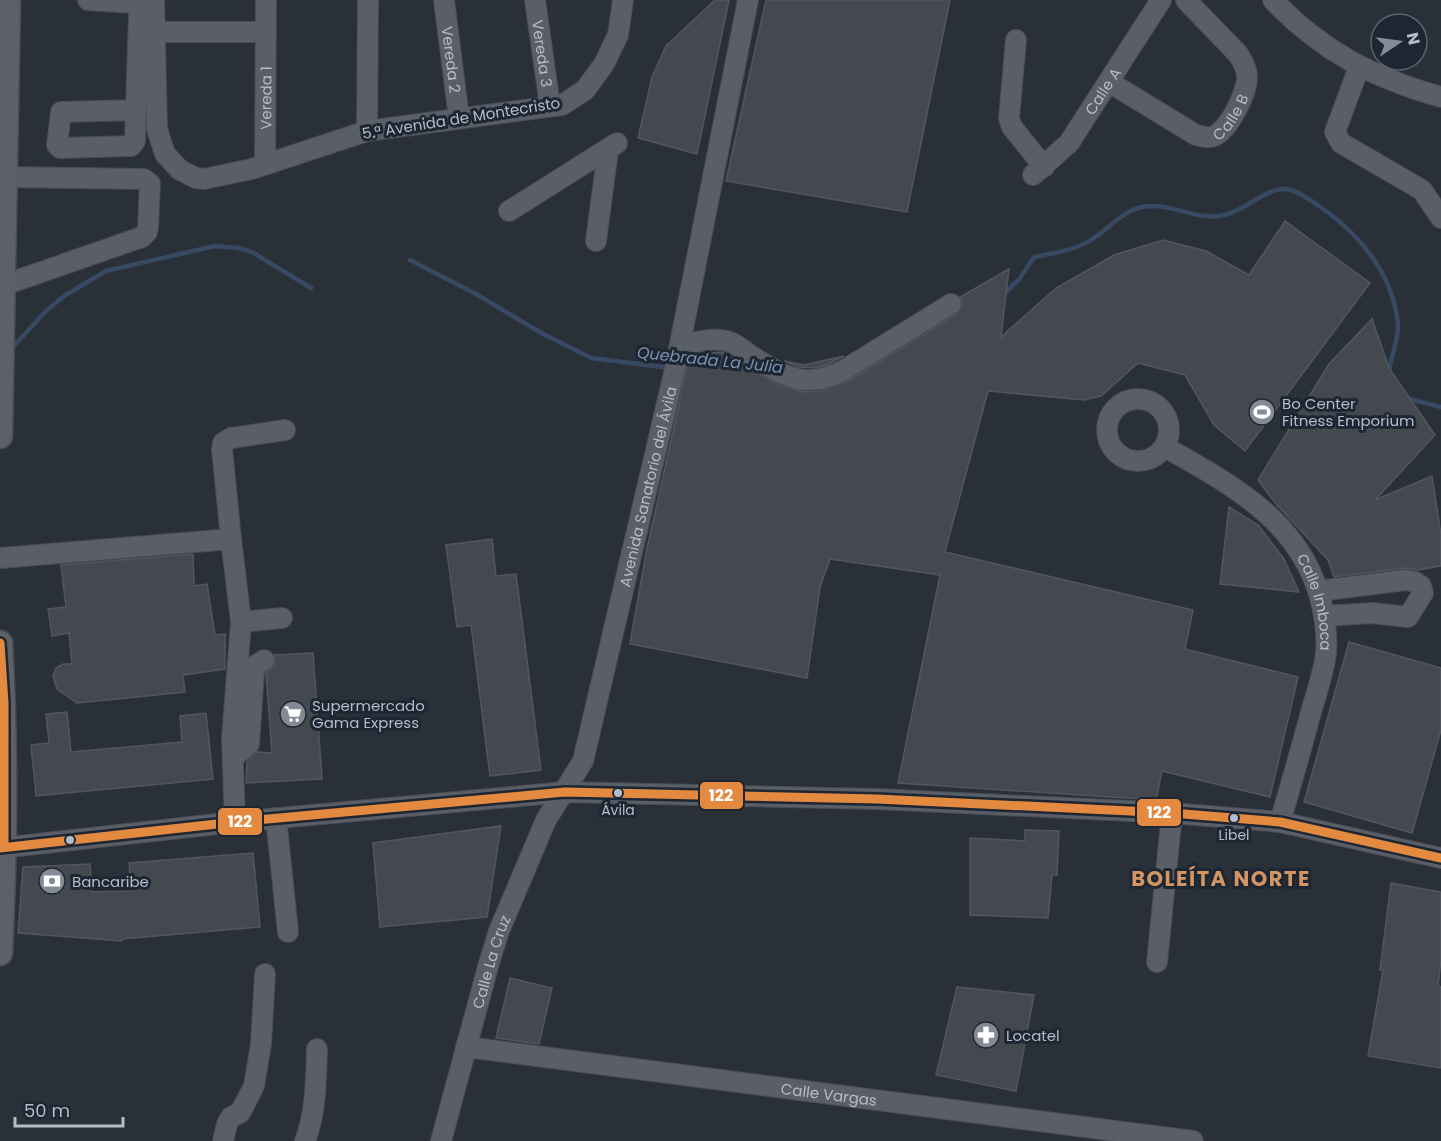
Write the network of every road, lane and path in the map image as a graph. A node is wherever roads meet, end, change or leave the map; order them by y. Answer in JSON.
{"nodes":[{"id":1,"x":8,"y":0,"type":"edge"},
{"id":2,"x":88,"y":0,"type":"edge"},
{"id":3,"x":266,"y":0,"type":"edge"},
{"id":4,"x":368,"y":0,"type":"edge"},
{"id":5,"x":444,"y":0,"type":"edge"},
{"id":6,"x":536,"y":0,"type":"edge"},
{"id":7,"x":623,"y":0,"type":"edge"},
{"id":8,"x":748,"y":0,"type":"edge"},
{"id":9,"x":1161,"y":0,"type":"edge"},
{"id":10,"x":1186,"y":0,"type":"edge"},
{"id":11,"x":1273,"y":0,"type":"edge"},
{"id":12,"x":149,"y":2,"type":"edge"},
{"id":13,"x":155,"y":32,"type":"junction"},
{"id":14,"x":266,"y":32,"type":"junction"},
{"id":15,"x":1016,"y":40,"type":"dead end"},
{"id":16,"x":1359,"y":67,"type":"junction"},
{"id":17,"x":1109,"y":82,"type":"junction"},
{"id":18,"x":1441,"y":97,"type":"edge"},
{"id":19,"x":550,"y":106,"type":"junction"},
{"id":20,"x":136,"y":110,"type":"dead end"},
{"id":21,"x":459,"y":118,"type":"junction"},
{"id":22,"x":367,"y":130,"type":"junction"},
{"id":23,"x":265,"y":164,"type":"junction"},
{"id":24,"x":6,"y":177,"type":"junction"},
{"id":25,"x":509,"y":211,"type":"dead end"},
{"id":26,"x":1441,"y":218,"type":"edge"},
{"id":27,"x":596,"y":241,"type":"dead end"},
{"id":28,"x":4,"y":285,"type":"junction"},
{"id":29,"x":951,"y":304,"type":"dead end"},
{"id":30,"x":680,"y":345,"type":"junction"},
{"id":31,"x":1,"y":403,"type":"edge"},
{"id":32,"x":285,"y":430,"type":"dead end"},
{"id":33,"x":0,"y":436,"type":"edge"},
{"id":34,"x":1165,"y":447,"type":"dead end"},
{"id":35,"x":231,"y":539,"type":"junction"},
{"id":36,"x":0,"y":558,"type":"edge"},
{"id":37,"x":1318,"y":591,"type":"junction"},
{"id":38,"x":1324,"y":616,"type":"junction"},
{"id":39,"x":282,"y":618,"type":"dead end"},
{"id":40,"x":241,"y":622,"type":"junction"},
{"id":41,"x":0,"y":643,"type":"edge"},
{"id":42,"x":264,"y":660,"type":"dead end"},
{"id":43,"x":233,"y":758,"type":"junction"},
{"id":44,"x":565,"y":792,"type":"junction"},
{"id":45,"x":1172,"y":813,"type":"junction"},
{"id":46,"x":276,"y":818,"type":"junction"},
{"id":47,"x":235,"y":822,"type":"junction"},
{"id":48,"x":1281,"y":822,"type":"junction"},
{"id":49,"x":2,"y":848,"type":"edge"},
{"id":50,"x":1441,"y":858,"type":"edge"},
{"id":51,"x":288,"y":932,"type":"dead end"},
{"id":52,"x":0,"y":953,"type":"edge"},
{"id":53,"x":1157,"y":962,"type":"dead end"},
{"id":54,"x":265,"y":974,"type":"dead end"},
{"id":55,"x":466,"y":1047,"type":"junction"},
{"id":56,"x":317,"y":1049,"type":"dead end"},
{"id":57,"x":223,"y":1141,"type":"edge"},
{"id":58,"x":305,"y":1141,"type":"edge"},
{"id":59,"x":441,"y":1141,"type":"edge"},
{"id":60,"x":1193,"y":1141,"type":"edge"}],
"edges":[{"from":1,"to":24,"type":"main road"},
{"from":2,"to":12,"type":"street"},
{"from":3,"to":14,"type":"street","name":"Vereda 1"},
{"from":4,"to":22,"type":"street"},
{"from":5,"to":21,"type":"street","name":"Vereda 2"},
{"from":6,"to":19,"type":"street","name":"Vereda 3"},
{"from":7,"to":19,"type":"street","name":"5.ª Avenida de Montecristo"},
{"from":8,"to":30,"type":"street","name":"Avenida Sanatorio del Ávila"},
{"from":9,"to":17,"type":"street","name":"Calle A"},
{"from":10,"to":17,"type":"street","name":"Calle B"},
{"from":11,"to":16,"type":"street"},
{"from":12,"to":13,"type":"street"},
{"from":12,"to":20,"type":"street"},
{"from":13,"to":14,"type":"street"},
{"from":13,"to":23,"type":"street","name":"5.ª Avenida de Montecristo"},
{"from":14,"to":23,"type":"street","name":"Vereda 1"},
{"from":15,"to":17,"type":"street","name":"Calle A"},
{"from":16,"to":18,"type":"street"},
{"from":16,"to":26,"type":"street"},
{"from":19,"to":21,"type":"street","name":"5.ª Avenida de Montecristo"},
{"from":21,"to":22,"type":"street","name":"5.ª Avenida de Montecristo"},
{"from":22,"to":23,"type":"street","name":"5.ª Avenida de Montecristo"},
{"from":24,"to":28,"type":"main road"},
{"from":24,"to":28,"type":"street"},
{"from":25,"to":27,"type":"street"},
{"from":28,"to":31,"type":"main road"},
{"from":29,"to":30,"type":"street"},
{"from":30,"to":44,"type":"street","name":"Avenida Sanatorio del Ávila"},
{"from":31,"to":33,"type":"main road"},
{"from":32,"to":35,"type":"street"},
{"from":34,"to":37,"type":"street","name":"Calle Imboca"},
{"from":35,"to":36,"type":"street"},
{"from":35,"to":40,"type":"street"},
{"from":37,"to":38,"type":"street","name":"Calle Imboca"},
{"from":37,"to":38,"type":"street"},
{"from":38,"to":48,"type":"street","name":"Calle Imboca"},
{"from":39,"to":40,"type":"street"},
{"from":40,"to":43,"type":"street"},
{"from":41,"to":49,"type":"main road"},
{"from":42,"to":43,"type":"street"},
{"from":43,"to":47,"type":"street"},
{"from":44,"to":45,"type":"street"},
{"from":44,"to":46,"type":"street"},
{"from":44,"to":55,"type":"street","name":"Calle La Cruz"},
{"from":45,"to":48,"type":"street"},
{"from":45,"to":53,"type":"street"},
{"from":46,"to":47,"type":"street"},
{"from":46,"to":51,"type":"street"},
{"from":47,"to":49,"type":"street"},
{"from":48,"to":50,"type":"street"},
{"from":49,"to":52,"type":"main road"},
{"from":54,"to":57,"type":"street"},
{"from":55,"to":59,"type":"street","name":"Calle La Cruz"},
{"from":55,"to":60,"type":"street","name":"Calle Vargas"},
{"from":56,"to":58,"type":"street"}]}
